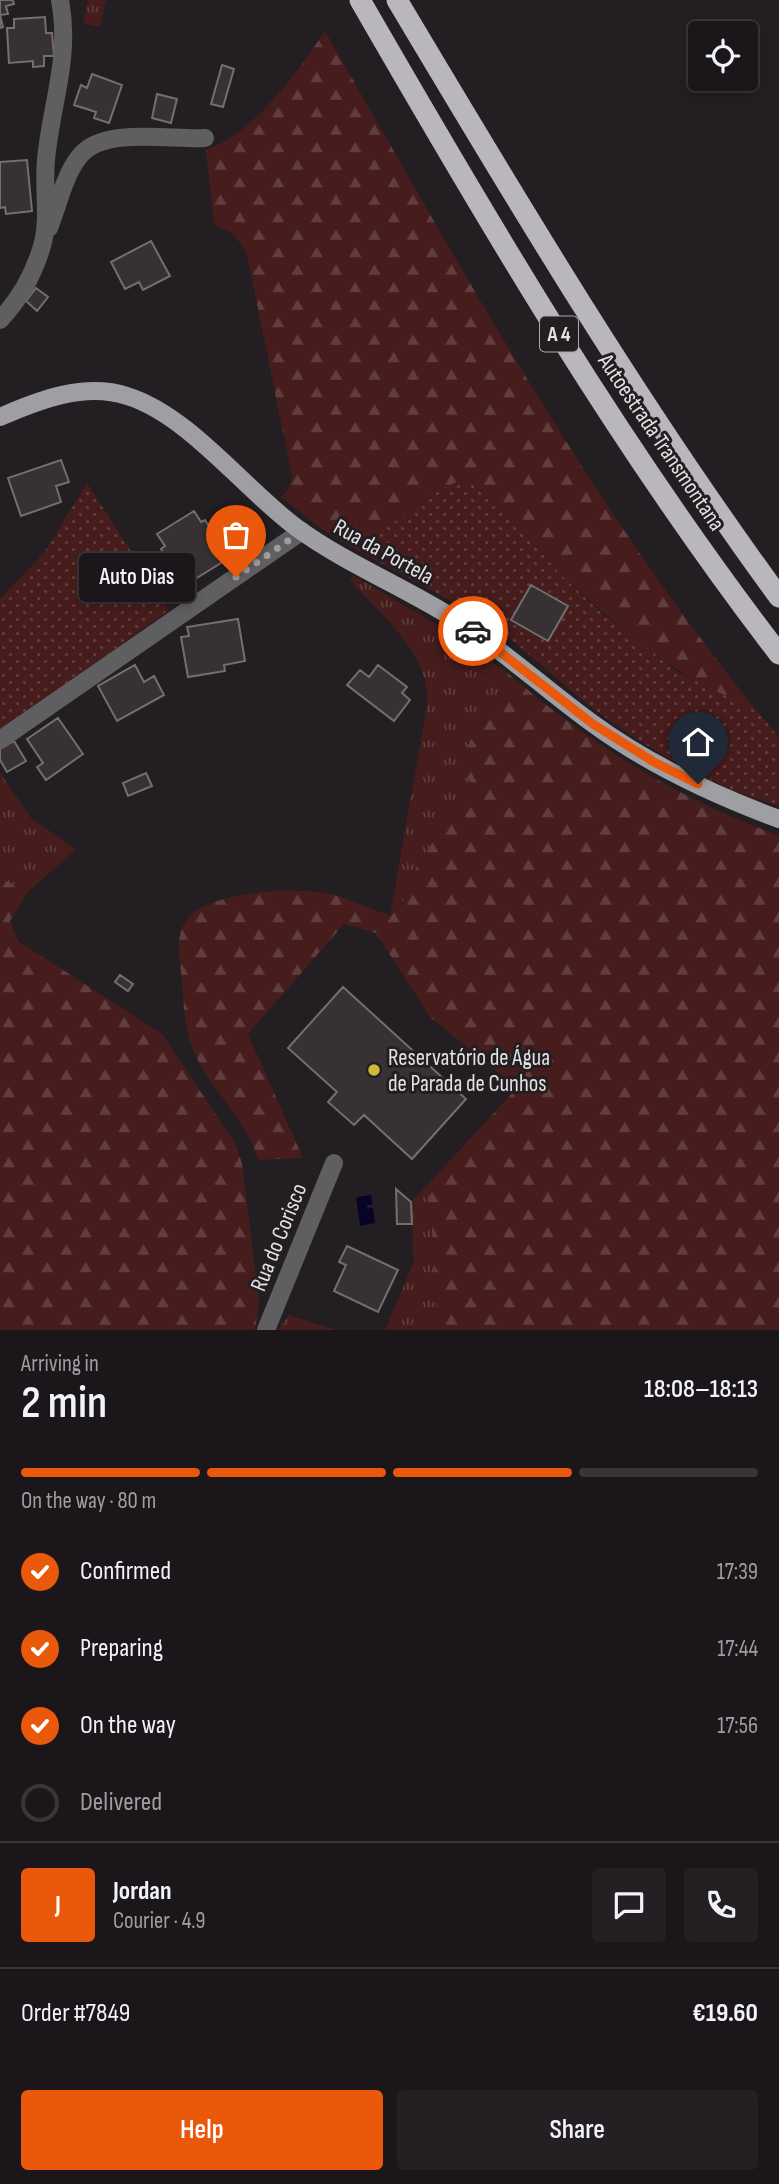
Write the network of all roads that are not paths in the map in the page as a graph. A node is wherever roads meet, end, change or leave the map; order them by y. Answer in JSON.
{"nodes":[{"id":1,"x":60,"y":0,"type":"edge"},
{"id":2,"x":360,"y":0,"type":"edge"},
{"id":3,"x":397,"y":0,"type":"edge"},
{"id":4,"x":205,"y":138,"type":"dead end"},
{"id":5,"x":43,"y":244,"type":"junction"},
{"id":6,"x":0,"y":320,"type":"edge"},
{"id":7,"x":0,"y":417,"type":"edge"},
{"id":8,"x":302,"y":531,"type":"junction"},
{"id":9,"x":779,"y":597,"type":"edge"},
{"id":10,"x":779,"y":654,"type":"edge"},
{"id":11,"x":0,"y":740,"type":"edge"},
{"id":12,"x":779,"y":820,"type":"edge"},
{"id":13,"x":334,"y":1163,"type":"dead end"},
{"id":14,"x":266,"y":1330,"type":"edge"}],
"edges":[{"from":1,"to":5,"type":"street"},
{"from":2,"to":10,"type":"highway","name":"Autoestrada Transmontana","number":"A 4"},
{"from":3,"to":9,"type":"highway","name":"Autoestrada Transmontana","number":"A 4"},
{"from":4,"to":5,"type":"street"},
{"from":5,"to":6,"type":"street"},
{"from":7,"to":8,"type":"main road","name":"Rua da Portela"},
{"from":8,"to":11,"type":"street"},
{"from":8,"to":12,"type":"main road","name":"Rua da Portela"},
{"from":13,"to":14,"type":"street","name":"Rua do Corisco"}]}
